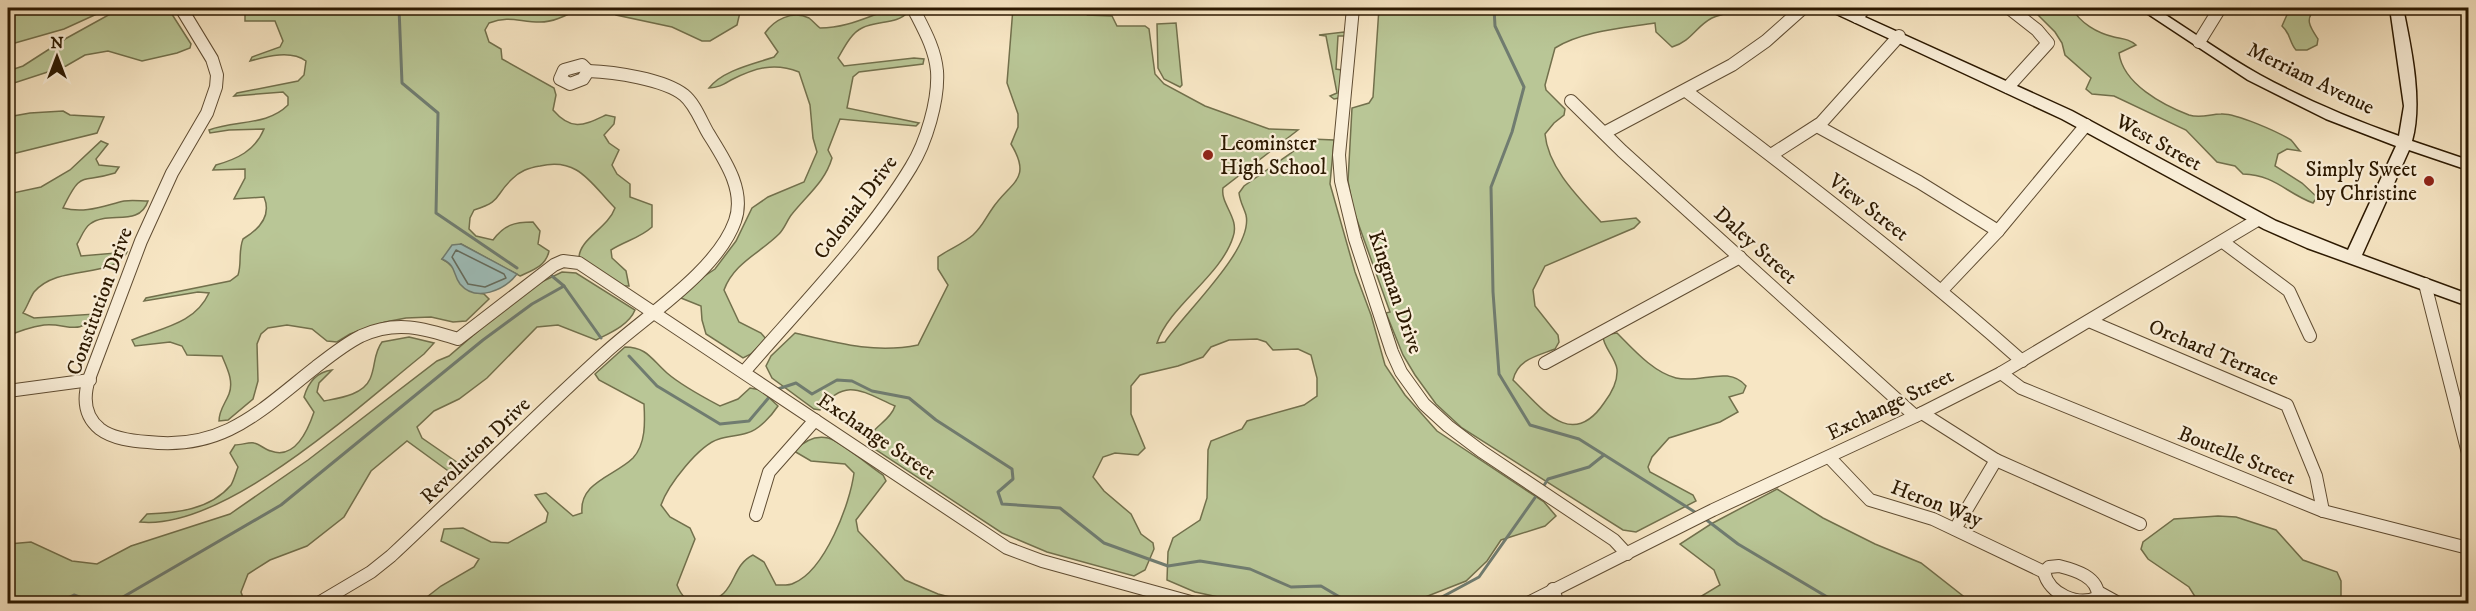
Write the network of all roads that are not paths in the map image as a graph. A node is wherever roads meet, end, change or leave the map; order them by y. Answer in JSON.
{"nodes":[{"id":1,"x":181,"y":8,"type":"edge"},
{"id":2,"x":913,"y":8,"type":"edge"},
{"id":3,"x":1353,"y":8,"type":"edge"},
{"id":4,"x":1803,"y":8,"type":"edge"},
{"id":5,"x":1835,"y":8,"type":"edge"},
{"id":6,"x":2009,"y":8,"type":"edge"},
{"id":7,"x":2146,"y":8,"type":"edge"},
{"id":8,"x":2220,"y":8,"type":"edge"},
{"id":9,"x":2397,"y":8,"type":"edge"},
{"id":10,"x":1861,"y":12,"type":"edge"},
{"id":11,"x":1899,"y":36,"type":"junction"},
{"id":12,"x":2199,"y":42,"type":"junction"},
{"id":13,"x":588,"y":71,"type":"dead end"},
{"id":14,"x":2008,"y":87,"type":"junction"},
{"id":15,"x":1686,"y":91,"type":"junction"},
{"id":16,"x":1571,"y":101,"type":"dead end"},
{"id":17,"x":2086,"y":125,"type":"junction"},
{"id":18,"x":1817,"y":126,"type":"junction"},
{"id":19,"x":1604,"y":133,"type":"junction"},
{"id":20,"x":2404,"y":144,"type":"junction"},
{"id":21,"x":1771,"y":156,"type":"junction"},
{"id":22,"x":2469,"y":165,"type":"edge"},
{"id":23,"x":2259,"y":219,"type":"junction"},
{"id":24,"x":1998,"y":231,"type":"junction"},
{"id":25,"x":2223,"y":242,"type":"junction"},
{"id":26,"x":1740,"y":257,"type":"junction"},
{"id":27,"x":2353,"y":258,"type":"junction"},
{"id":28,"x":2425,"y":284,"type":"junction"},
{"id":29,"x":1942,"y":290,"type":"junction"},
{"id":30,"x":2469,"y":300,"type":"edge"},
{"id":31,"x":651,"y":312,"type":"junction"},
{"id":32,"x":2089,"y":321,"type":"junction"},
{"id":33,"x":471,"y":328,"type":"joint"},
{"id":34,"x":2310,"y":336,"type":"dead end"},
{"id":35,"x":2022,"y":361,"type":"junction"},
{"id":36,"x":1545,"y":363,"type":"dead end"},
{"id":37,"x":744,"y":372,"type":"junction"},
{"id":38,"x":2001,"y":373,"type":"junction"},
{"id":39,"x":90,"y":380,"type":"junction"},
{"id":40,"x":8,"y":391,"type":"edge"},
{"id":41,"x":1918,"y":414,"type":"junction"},
{"id":42,"x":815,"y":420,"type":"junction"},
{"id":43,"x":2469,"y":453,"type":"edge"},
{"id":44,"x":1829,"y":457,"type":"junction"},
{"id":45,"x":1996,"y":460,"type":"junction"},
{"id":46,"x":2323,"y":511,"type":"junction"},
{"id":47,"x":756,"y":515,"type":"dead end"},
{"id":48,"x":2140,"y":524,"type":"dead end"},
{"id":49,"x":1955,"y":529,"type":"junction"},
{"id":50,"x":2469,"y":548,"type":"edge"},
{"id":51,"x":1628,"y":554,"type":"junction"},
{"id":52,"x":2044,"y":572,"type":"junction"},
{"id":53,"x":2100,"y":593,"type":"junction"},
{"id":54,"x":1555,"y":596,"type":"edge"},
{"id":55,"x":317,"y":603,"type":"edge"},
{"id":56,"x":1198,"y":603,"type":"edge"},
{"id":57,"x":1526,"y":603,"type":"edge"},
{"id":58,"x":2120,"y":603,"type":"edge"}],
"edges":[{"from":1,"to":39,"type":"street","name":"Constitution Drive"},
{"from":2,"to":37,"type":"street","name":"Colonial Drive"},
{"from":3,"to":51,"type":"street","name":"Kingman Drive"},
{"from":4,"to":15,"type":"street"},
{"from":5,"to":10,"type":"street","name":"West Street"},
{"from":6,"to":14,"type":"street"},
{"from":7,"to":12,"type":"street","name":"Merriam Avenue"},
{"from":8,"to":12,"type":"street"},
{"from":9,"to":20,"type":"street"},
{"from":10,"to":11,"type":"street","name":"West Street"},
{"from":11,"to":14,"type":"street","name":"West Street"},
{"from":11,"to":18,"type":"street"},
{"from":12,"to":20,"type":"street","name":"Merriam Avenue"},
{"from":13,"to":31,"type":"street","name":"Revolution Drive"},
{"from":14,"to":17,"type":"street","name":"West Street"},
{"from":15,"to":19,"type":"street"},
{"from":15,"to":21,"type":"street","name":"View Street"},
{"from":16,"to":19,"type":"street","name":"Daley Street"},
{"from":17,"to":23,"type":"street","name":"West Street"},
{"from":17,"to":24,"type":"street"},
{"from":18,"to":21,"type":"street"},
{"from":18,"to":24,"type":"street"},
{"from":19,"to":26,"type":"street","name":"Daley Street"},
{"from":20,"to":22,"type":"street","name":"Merriam Avenue"},
{"from":20,"to":27,"type":"street"},
{"from":21,"to":29,"type":"street","name":"View Street"},
{"from":23,"to":25,"type":"street","name":"Exchange Street"},
{"from":23,"to":27,"type":"street","name":"West Street"},
{"from":24,"to":29,"type":"street"},
{"from":25,"to":32,"type":"street","name":"Exchange Street"},
{"from":25,"to":34,"type":"street"},
{"from":26,"to":36,"type":"street"},
{"from":26,"to":41,"type":"street","name":"Daley Street"},
{"from":27,"to":28,"type":"street","name":"West Street"},
{"from":28,"to":30,"type":"street","name":"West Street"},
{"from":28,"to":43,"type":"street"},
{"from":29,"to":35,"type":"street","name":"View Street"},
{"from":31,"to":33,"type":"street","name":"Exchange Street"},
{"from":31,"to":37,"type":"street","name":"Exchange Street"},
{"from":31,"to":55,"type":"street","name":"Revolution Drive"},
{"from":32,"to":35,"type":"street","name":"Exchange Street"},
{"from":32,"to":46,"type":"street","name":"Orchard Terrace"},
{"from":33,"to":39,"type":"street","name":"Constitution Drive"},
{"from":35,"to":38,"type":"street","name":"Exchange Street"},
{"from":37,"to":42,"type":"street","name":"Exchange Street"},
{"from":38,"to":41,"type":"street","name":"Exchange Street"},
{"from":38,"to":46,"type":"street","name":"Boutelle Street"},
{"from":39,"to":40,"type":"street"},
{"from":41,"to":44,"type":"street","name":"Exchange Street"},
{"from":41,"to":45,"type":"street","name":"Daley Street"},
{"from":42,"to":47,"type":"street"},
{"from":42,"to":56,"type":"street","name":"Exchange Street"},
{"from":44,"to":49,"type":"street","name":"Heron Way"},
{"from":44,"to":51,"type":"street","name":"Exchange Street"},
{"from":45,"to":48,"type":"street","name":"Daley Street"},
{"from":45,"to":49,"type":"street"},
{"from":46,"to":50,"type":"street","name":"Boutelle Street"},
{"from":49,"to":52,"type":"street","name":"Heron Way"},
{"from":51,"to":54,"type":"street","name":"Exchange Street"},
{"from":52,"to":53,"type":"street"},
{"from":52,"to":53,"type":"street"},
{"from":53,"to":58,"type":"street"},
{"from":54,"to":57,"type":"street","name":"Exchange Street"}]}
